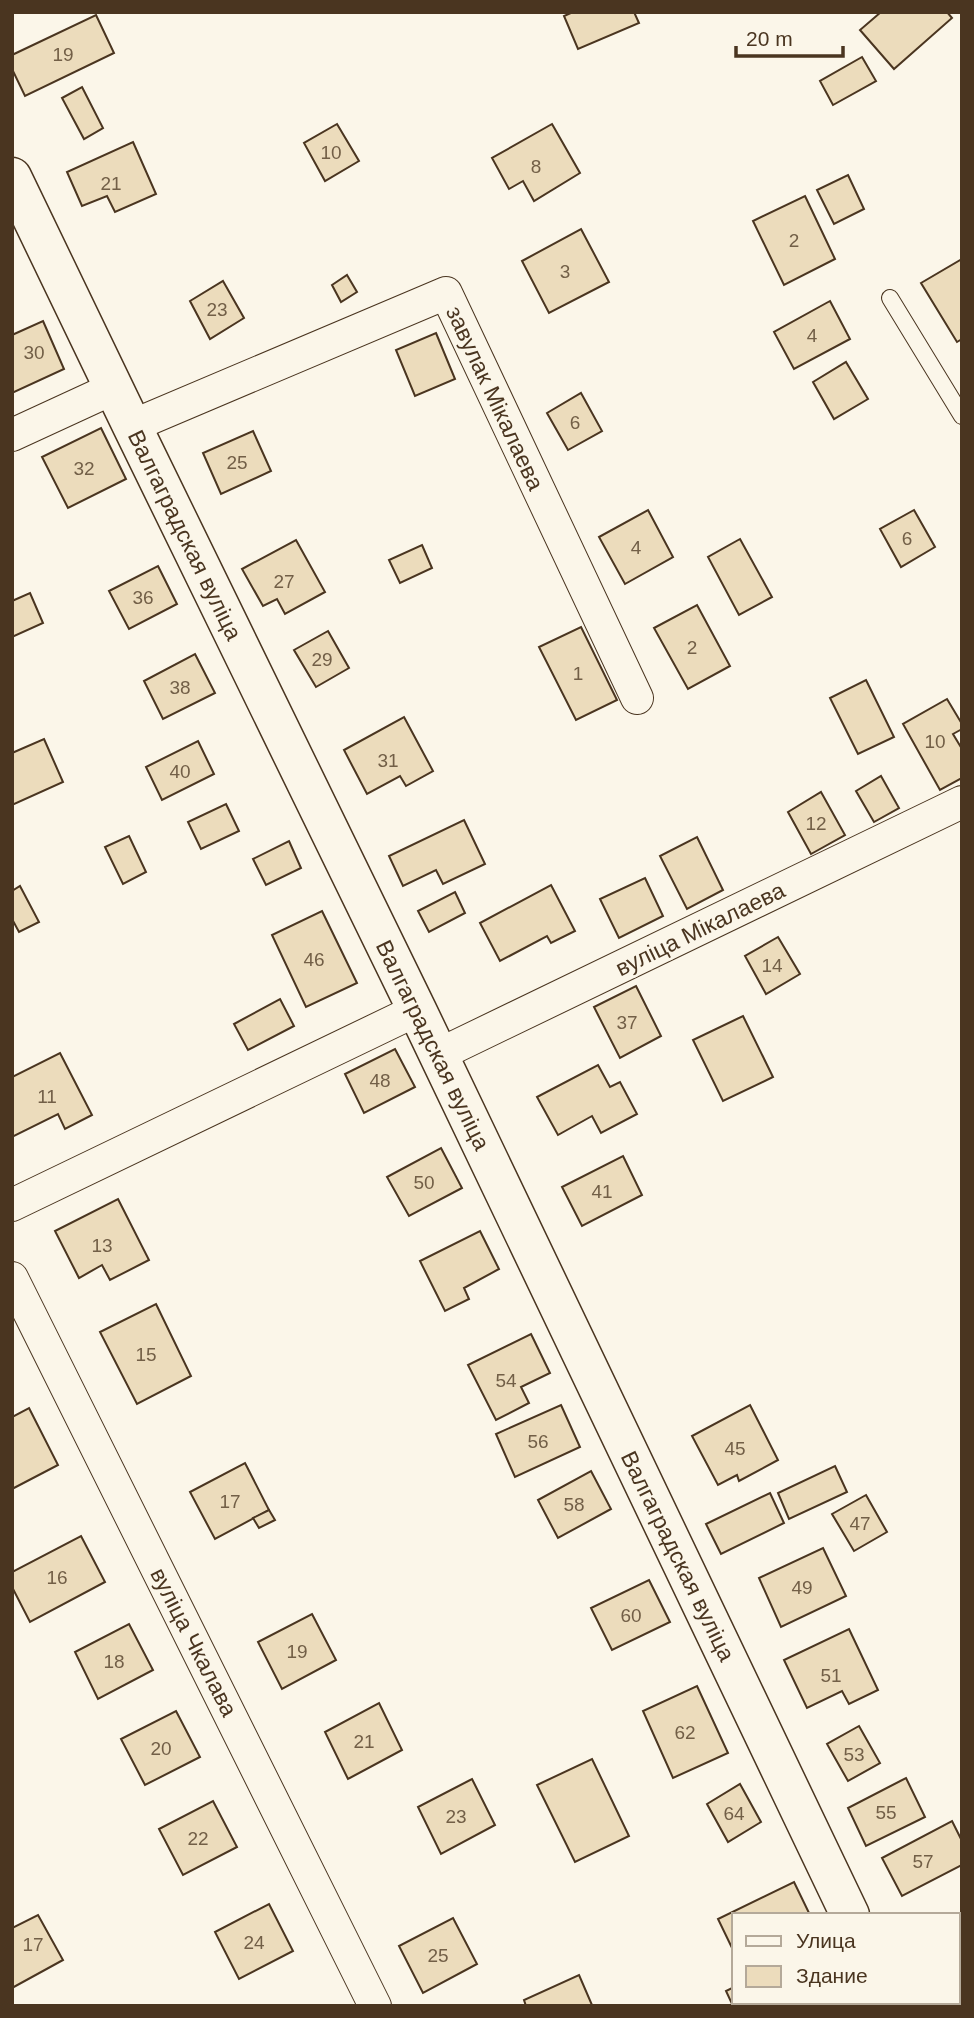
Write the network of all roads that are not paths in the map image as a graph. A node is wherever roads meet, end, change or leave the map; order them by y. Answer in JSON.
{"nodes":[{"id":1,"x":12,"y":177,"type":"edge"},
{"id":2,"x":890,"y":298,"type":"dead end"},
{"id":3,"x":114,"y":388,"type":"junction"},
{"id":4,"x":962,"y":416,"type":"edge"},
{"id":5,"x":132,"y":426,"type":"junction"},
{"id":6,"x":12,"y":435,"type":"edge"},
{"id":7,"x":637,"y":698,"type":"dead end"},
{"id":8,"x":962,"y":802,"type":"edge"},
{"id":9,"x":417,"y":1010,"type":"junction"},
{"id":10,"x":438,"y":1055,"type":"junction"},
{"id":11,"x":12,"y":1205,"type":"edge"},
{"id":12,"x":12,"y":1278,"type":"edge"},
{"id":13,"x":849,"y":1913,"type":"edge"},
{"id":14,"x":375,"y":2006,"type":"edge"}],
"edges":[{"from":1,"to":3,"type":"street","name":"Валгаградская вуліца"},
{"from":2,"to":4,"type":"lane"},
{"from":3,"to":5,"type":"street","name":"Валгаградская вуліца"},
{"from":3,"to":6,"type":"street"},
{"from":5,"to":7,"type":"street","name":"завулак Мікалаева"},
{"from":5,"to":9,"type":"street","name":"Валгаградская вуліца"},
{"from":8,"to":10,"type":"street","name":"вуліца Мікалаева"},
{"from":9,"to":10,"type":"street","name":"Валгаградская вуліца"},
{"from":9,"to":11,"type":"street"},
{"from":10,"to":13,"type":"street","name":"Валгаградская вуліца"},
{"from":12,"to":14,"type":"street","name":"вуліца Чкалава"}]}
